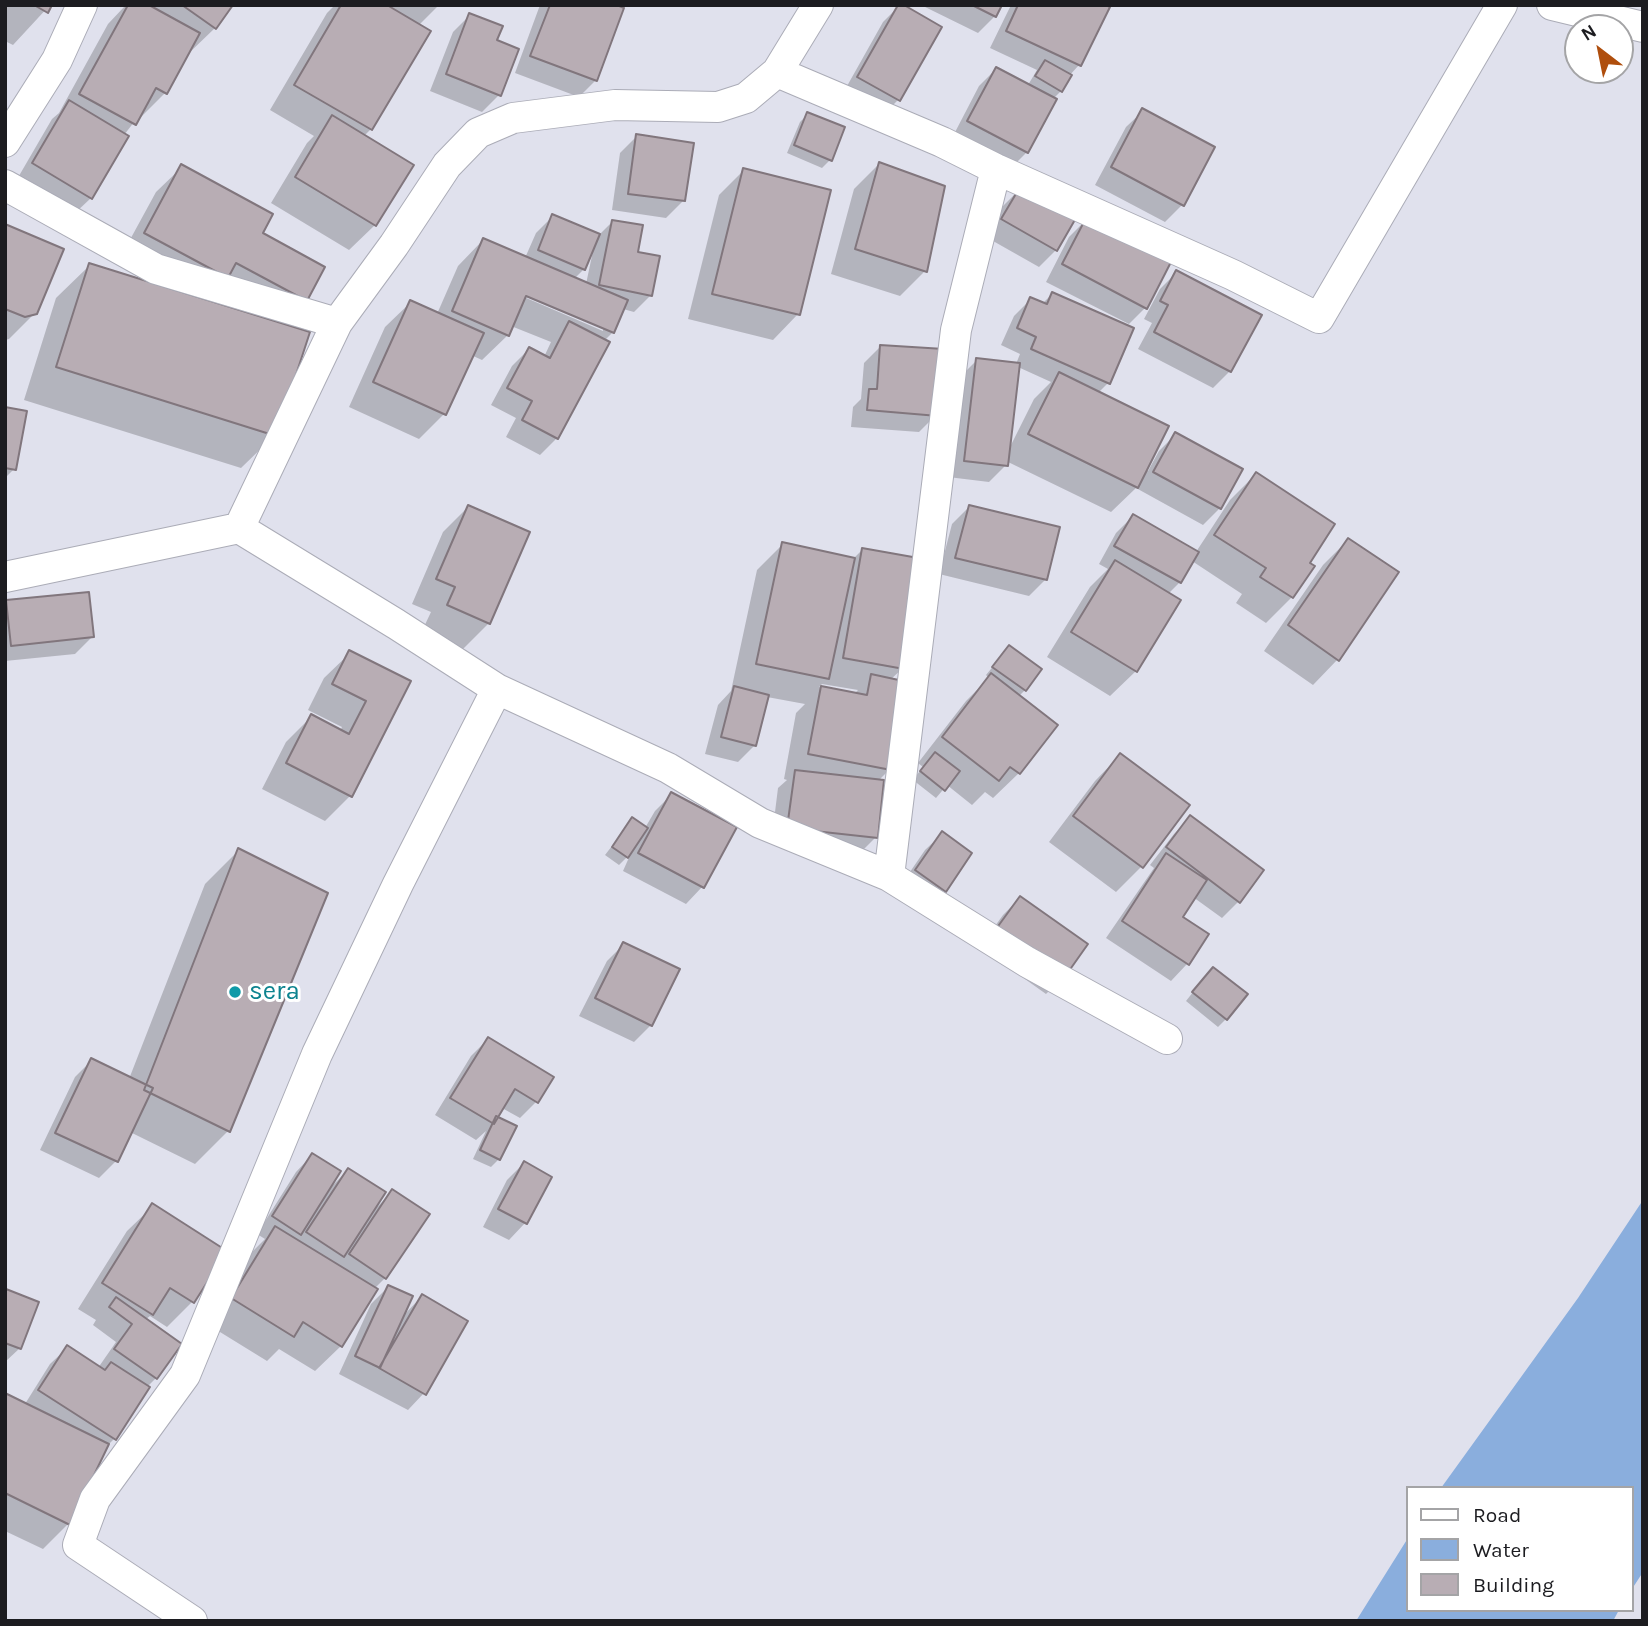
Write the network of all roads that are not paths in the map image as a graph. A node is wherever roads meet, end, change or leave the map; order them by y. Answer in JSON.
{"nodes":[{"id":1,"x":82,"y":5,"type":"edge"},
{"id":2,"x":818,"y":5,"type":"edge"},
{"id":3,"x":1502,"y":5,"type":"edge"},
{"id":4,"x":1552,"y":5,"type":"edge"},
{"id":5,"x":1643,"y":27,"type":"edge"},
{"id":6,"x":777,"y":72,"type":"junction"},
{"id":7,"x":5,"y":142,"type":"edge"},
{"id":8,"x":996,"y":169,"type":"junction"},
{"id":9,"x":5,"y":185,"type":"edge"},
{"id":10,"x":337,"y":323,"type":"junction"},
{"id":11,"x":239,"y":528,"type":"junction"},
{"id":12,"x":5,"y":578,"type":"edge"},
{"id":13,"x":497,"y":690,"type":"junction"},
{"id":14,"x":889,"y":876,"type":"junction"},
{"id":15,"x":1167,"y":1039,"type":"dead end"},
{"id":16,"x":192,"y":1621,"type":"edge"}],
"edges":[{"from":1,"to":7,"type":"street"},
{"from":2,"to":6,"type":"street"},
{"from":3,"to":8,"type":"street"},
{"from":4,"to":5,"type":"street"},
{"from":6,"to":8,"type":"street"},
{"from":6,"to":10,"type":"street"},
{"from":8,"to":14,"type":"street"},
{"from":9,"to":10,"type":"street"},
{"from":10,"to":11,"type":"street"},
{"from":11,"to":12,"type":"street"},
{"from":11,"to":13,"type":"street"},
{"from":13,"to":14,"type":"street"},
{"from":13,"to":16,"type":"street"},
{"from":14,"to":15,"type":"street"}]}
